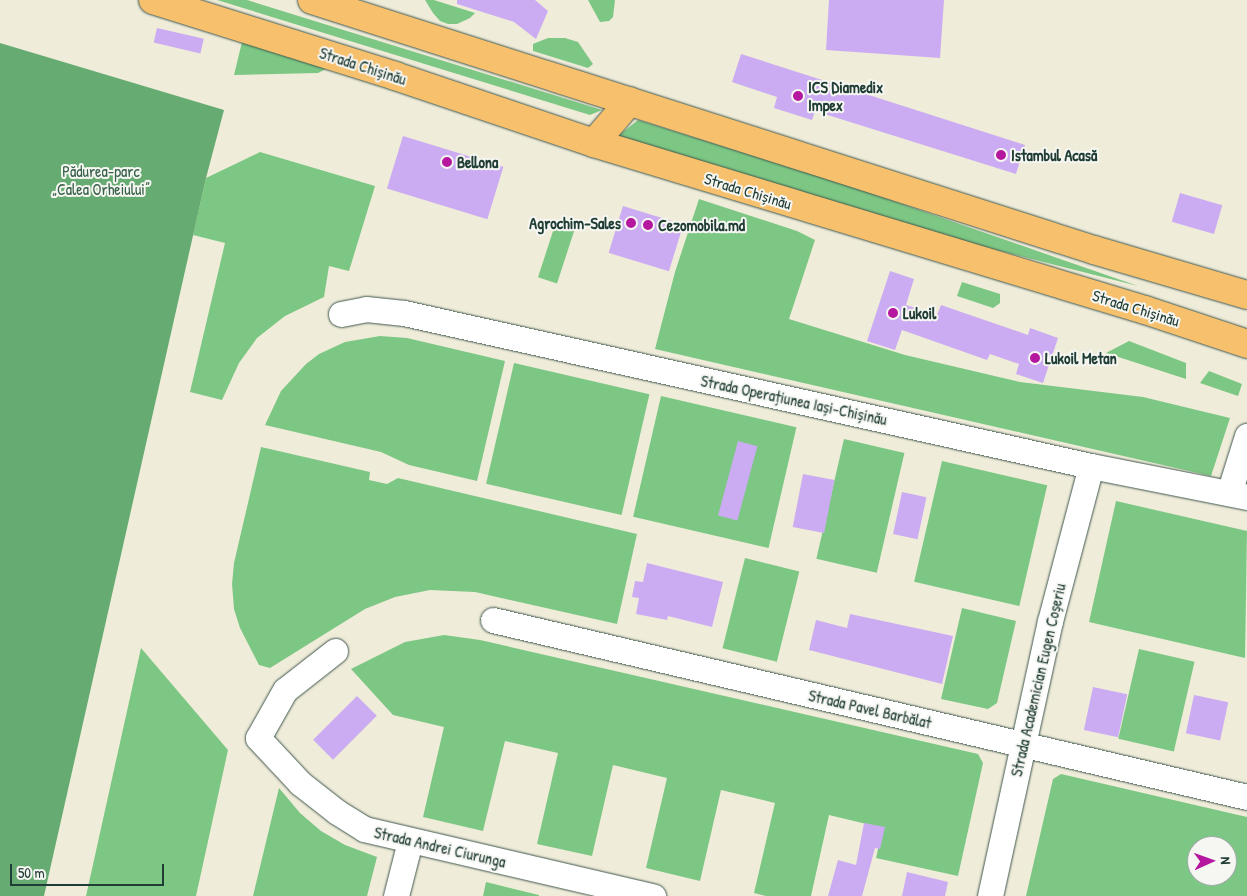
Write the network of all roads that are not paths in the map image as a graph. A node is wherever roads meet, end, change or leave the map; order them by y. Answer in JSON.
{"nodes":[{"id":1,"x":153,"y":0,"type":"edge"},
{"id":2,"x":312,"y":0,"type":"edge"},
{"id":3,"x":630,"y":101,"type":"junction"},
{"id":4,"x":594,"y":143,"type":"junction"},
{"id":5,"x":1247,"y":295,"type":"edge"},
{"id":6,"x":341,"y":314,"type":"dead end"},
{"id":7,"x":1247,"y":344,"type":"edge"},
{"id":8,"x":1247,"y":436,"type":"edge"},
{"id":9,"x":1091,"y":466,"type":"junction"},
{"id":10,"x":1238,"y":495,"type":"edge"},
{"id":11,"x":493,"y":620,"type":"dead end"},
{"id":12,"x":335,"y":651,"type":"dead end"},
{"id":13,"x":1023,"y":745,"type":"junction"},
{"id":14,"x":1247,"y":797,"type":"edge"},
{"id":15,"x":410,"y":841,"type":"junction"},
{"id":16,"x":396,"y":896,"type":"edge"},
{"id":17,"x":653,"y":896,"type":"edge"},
{"id":18,"x":990,"y":896,"type":"edge"}],
"edges":[{"from":1,"to":4,"type":"highway","name":"Strada Chișinău"},
{"from":2,"to":3,"type":"highway"},
{"from":3,"to":4,"type":"highway"},
{"from":3,"to":5,"type":"highway"},
{"from":4,"to":7,"type":"highway","name":"Strada Chișinău"},
{"from":6,"to":9,"type":"street","name":"Strada Operațiunea Iași-Chișinău"},
{"from":8,"to":10,"type":"street"},
{"from":9,"to":10,"type":"street","name":"Strada Operațiunea Iași-Chișinău"},
{"from":9,"to":13,"type":"street","name":"Strada Academician Eugen Coșeriu"},
{"from":11,"to":13,"type":"street","name":"Strada Pavel Barbălat"},
{"from":12,"to":15,"type":"street","name":"Strada Andrei Ciurunga"},
{"from":13,"to":14,"type":"street","name":"Strada Pavel Barbălat"},
{"from":13,"to":18,"type":"street","name":"Strada Academician Eugen Coșeriu"},
{"from":15,"to":16,"type":"street"},
{"from":15,"to":17,"type":"street","name":"Strada Andrei Ciurunga"}]}
